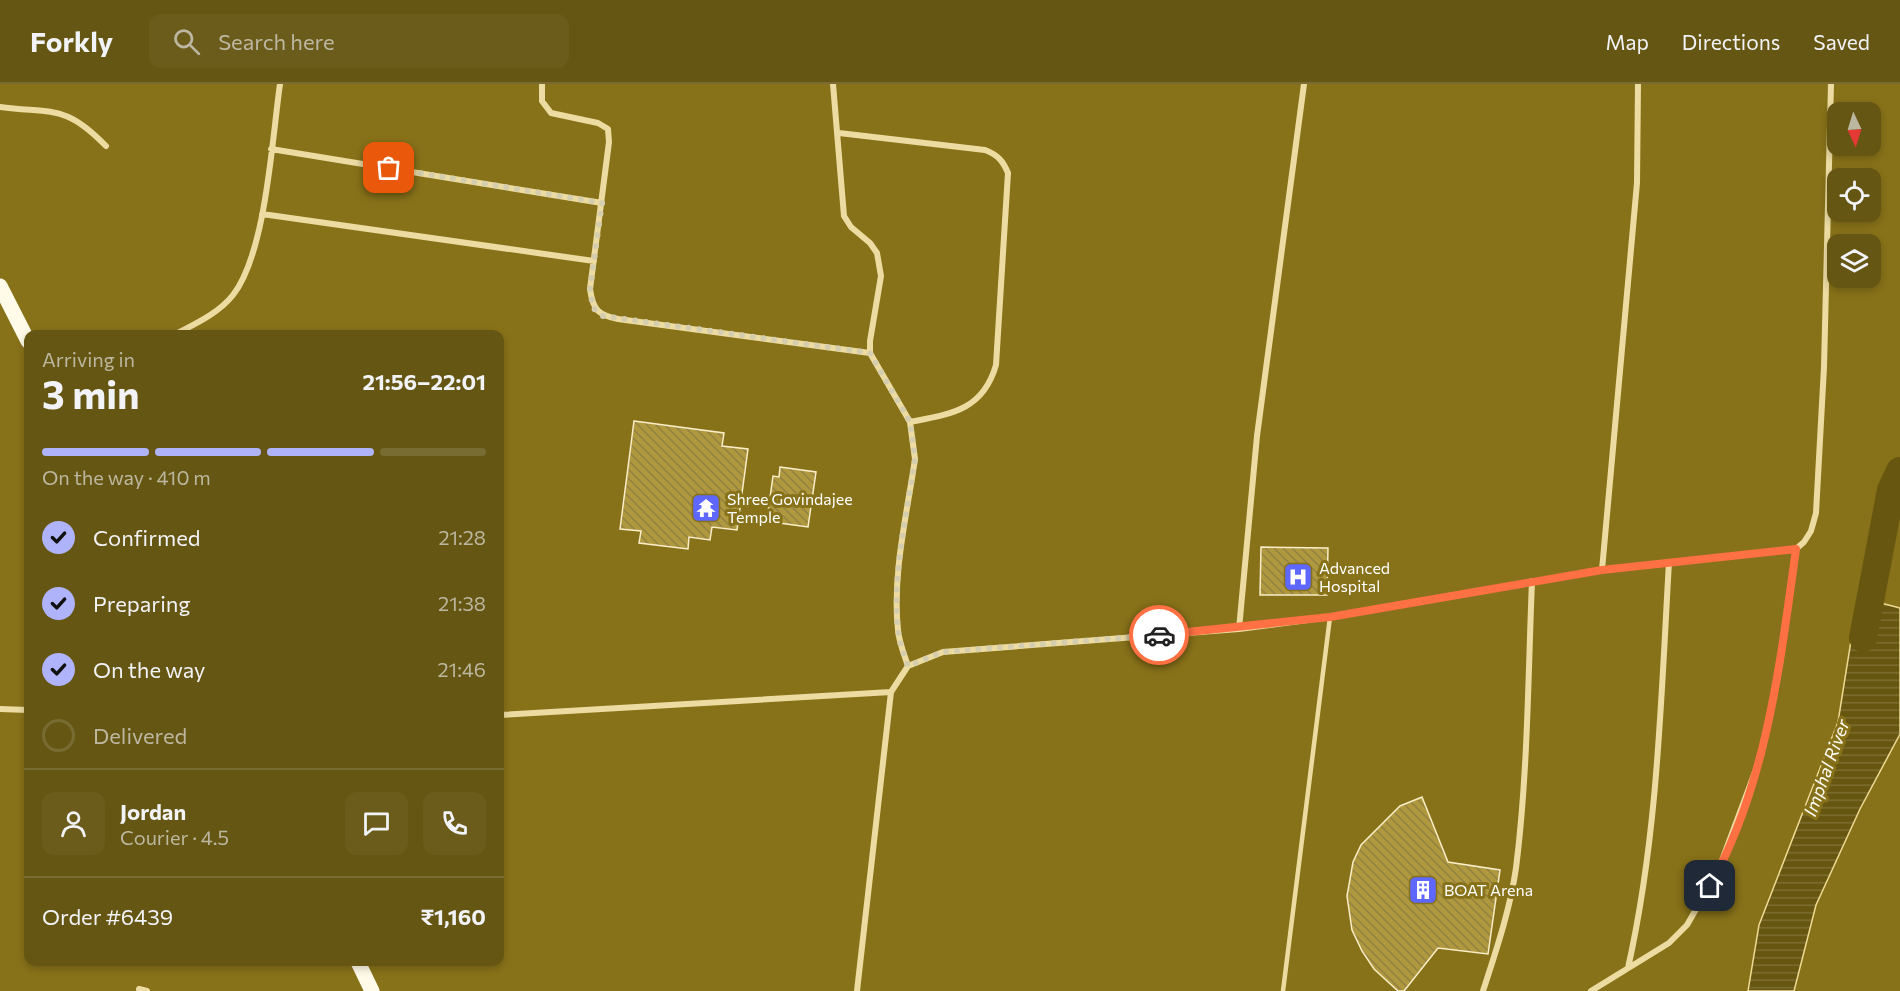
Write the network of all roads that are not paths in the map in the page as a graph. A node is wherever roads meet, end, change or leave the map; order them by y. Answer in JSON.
{"nodes":[{"id":1,"x":280,"y":84,"type":"edge"},
{"id":2,"x":542,"y":84,"type":"edge"},
{"id":3,"x":833,"y":84,"type":"edge"},
{"id":4,"x":1304,"y":84,"type":"edge"},
{"id":5,"x":1638,"y":84,"type":"edge"},
{"id":6,"x":1831,"y":84,"type":"edge"},
{"id":7,"x":0,"y":107,"type":"edge"},
{"id":8,"x":839,"y":133,"type":"junction"},
{"id":9,"x":106,"y":146,"type":"dead end"},
{"id":10,"x":271,"y":149,"type":"junction"},
{"id":11,"x":602,"y":203,"type":"junction"},
{"id":12,"x":261,"y":214,"type":"junction"},
{"id":13,"x":594,"y":261,"type":"junction"},
{"id":14,"x":0,"y":286,"type":"edge"},
{"id":15,"x":183,"y":330,"type":"edge"},
{"id":16,"x":24,"y":333,"type":"edge"},
{"id":17,"x":870,"y":353,"type":"junction"},
{"id":18,"x":910,"y":422,"type":"junction"},
{"id":19,"x":1796,"y":549,"type":"junction"},
{"id":20,"x":1670,"y":562,"type":"junction"},
{"id":21,"x":1602,"y":570,"type":"junction"},
{"id":22,"x":1532,"y":581,"type":"junction"},
{"id":23,"x":1330,"y":617,"type":"junction"},
{"id":24,"x":1239,"y":629,"type":"junction"},
{"id":25,"x":908,"y":666,"type":"junction"},
{"id":26,"x":891,"y":692,"type":"junction"},
{"id":27,"x":0,"y":709,"type":"edge"},
{"id":28,"x":24,"y":710,"type":"edge"},
{"id":29,"x":504,"y":714,"type":"edge"},
{"id":30,"x":360,"y":966,"type":"edge"},
{"id":31,"x":1628,"y":968,"type":"junction"},
{"id":32,"x":139,"y":989,"type":"dead end"},
{"id":33,"x":147,"y":991,"type":"edge"},
{"id":34,"x":372,"y":991,"type":"edge"},
{"id":35,"x":857,"y":991,"type":"edge"},
{"id":36,"x":1283,"y":991,"type":"edge"},
{"id":37,"x":1483,"y":991,"type":"edge"},
{"id":38,"x":1591,"y":991,"type":"edge"}],
"edges":[{"from":1,"to":10,"type":"street"},
{"from":2,"to":11,"type":"street"},
{"from":3,"to":8,"type":"street"},
{"from":4,"to":24,"type":"street"},
{"from":5,"to":21,"type":"street"},
{"from":6,"to":19,"type":"street"},
{"from":7,"to":9,"type":"street"},
{"from":8,"to":17,"type":"street"},
{"from":8,"to":18,"type":"street"},
{"from":10,"to":11,"type":"street"},
{"from":10,"to":12,"type":"street"},
{"from":11,"to":13,"type":"street"},
{"from":12,"to":13,"type":"street"},
{"from":12,"to":15,"type":"street"},
{"from":13,"to":17,"type":"street"},
{"from":14,"to":16,"type":"main road"},
{"from":17,"to":18,"type":"street"},
{"from":18,"to":25,"type":"street"},
{"from":19,"to":20,"type":"street"},
{"from":19,"to":31,"type":"street"},
{"from":20,"to":21,"type":"street"},
{"from":20,"to":31,"type":"street"},
{"from":21,"to":22,"type":"street"},
{"from":22,"to":23,"type":"street"},
{"from":22,"to":37,"type":"street"},
{"from":23,"to":24,"type":"street"},
{"from":23,"to":36,"type":"lane"},
{"from":24,"to":25,"type":"street"},
{"from":25,"to":26,"type":"street"},
{"from":26,"to":29,"type":"street"},
{"from":26,"to":35,"type":"street"},
{"from":27,"to":28,"type":"street"},
{"from":30,"to":34,"type":"main road"},
{"from":31,"to":38,"type":"street"},
{"from":32,"to":33,"type":"street"}]}
